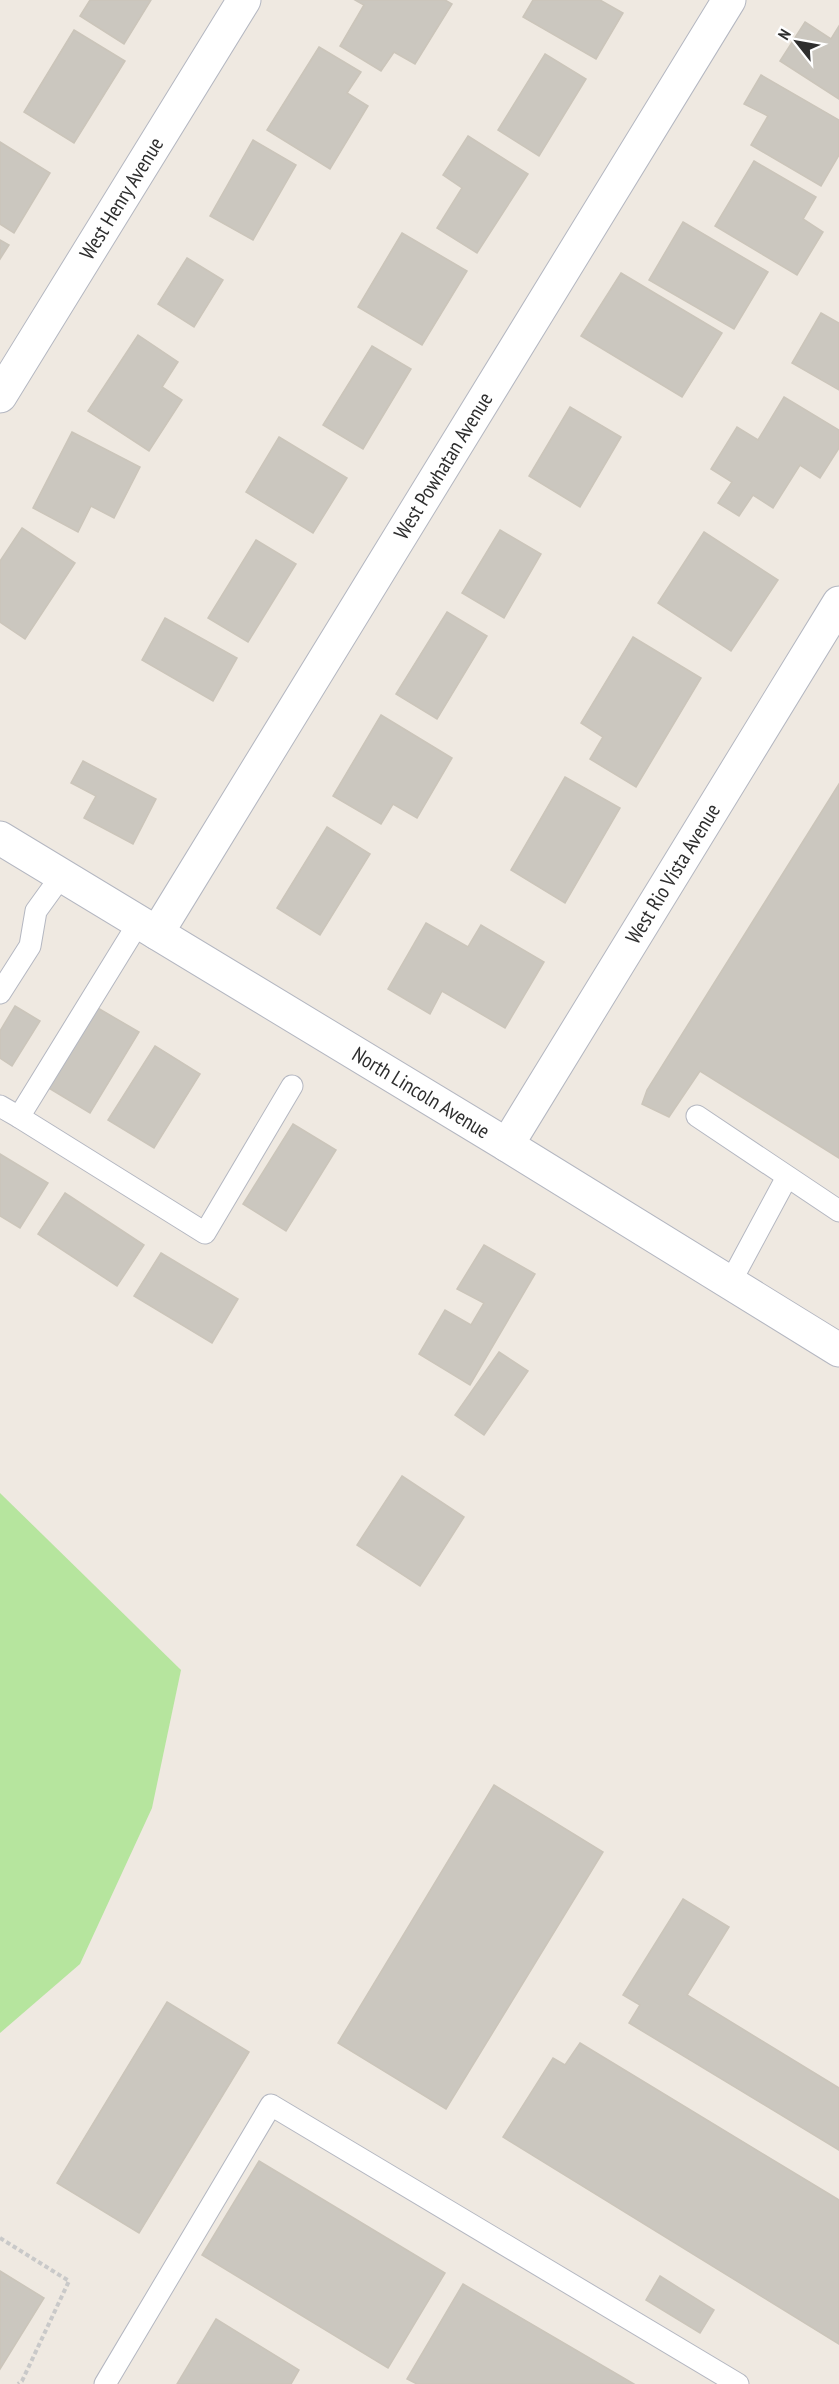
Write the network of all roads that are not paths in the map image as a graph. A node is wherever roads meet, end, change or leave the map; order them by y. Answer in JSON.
{"nodes":[{"id":1,"x":244,"y":0,"type":"edge"},
{"id":2,"x":729,"y":0,"type":"edge"},
{"id":3,"x":0,"y":396,"type":"edge"},
{"id":4,"x":839,"y":603,"type":"edge"},
{"id":5,"x":0,"y":838,"type":"edge"},
{"id":6,"x":62,"y":875,"type":"junction"},
{"id":7,"x":148,"y":928,"type":"junction"},
{"id":8,"x":0,"y":993,"type":"edge"},
{"id":9,"x":292,"y":1086,"type":"dead end"},
{"id":10,"x":0,"y":1106,"type":"edge"},
{"id":11,"x":697,"y":1116,"type":"dead end"},
{"id":12,"x":19,"y":1117,"type":"junction"},
{"id":13,"x":507,"y":1145,"type":"junction"},
{"id":14,"x":787,"y":1177,"type":"junction"},
{"id":15,"x":839,"y":1211,"type":"edge"},
{"id":16,"x":730,"y":1283,"type":"junction"},
{"id":17,"x":839,"y":1350,"type":"edge"},
{"id":18,"x":105,"y":2384,"type":"edge"},
{"id":19,"x":738,"y":2384,"type":"edge"}],
"edges":[{"from":1,"to":3,"type":"street","name":"West Henry Avenue"},
{"from":2,"to":7,"type":"street","name":"West Powhatan Avenue"},
{"from":4,"to":13,"type":"street","name":"West Rio Vista Avenue"},
{"from":5,"to":6,"type":"street","name":"North Lincoln Avenue"},
{"from":6,"to":7,"type":"street","name":"North Lincoln Avenue"},
{"from":6,"to":8,"type":"lane"},
{"from":7,"to":12,"type":"lane"},
{"from":7,"to":13,"type":"street","name":"North Lincoln Avenue"},
{"from":9,"to":12,"type":"lane"},
{"from":10,"to":12,"type":"lane"},
{"from":11,"to":14,"type":"lane"},
{"from":13,"to":16,"type":"street","name":"North Lincoln Avenue"},
{"from":14,"to":15,"type":"lane"},
{"from":14,"to":16,"type":"lane"},
{"from":16,"to":17,"type":"street","name":"North Lincoln Avenue"},
{"from":18,"to":19,"type":"lane"}]}
